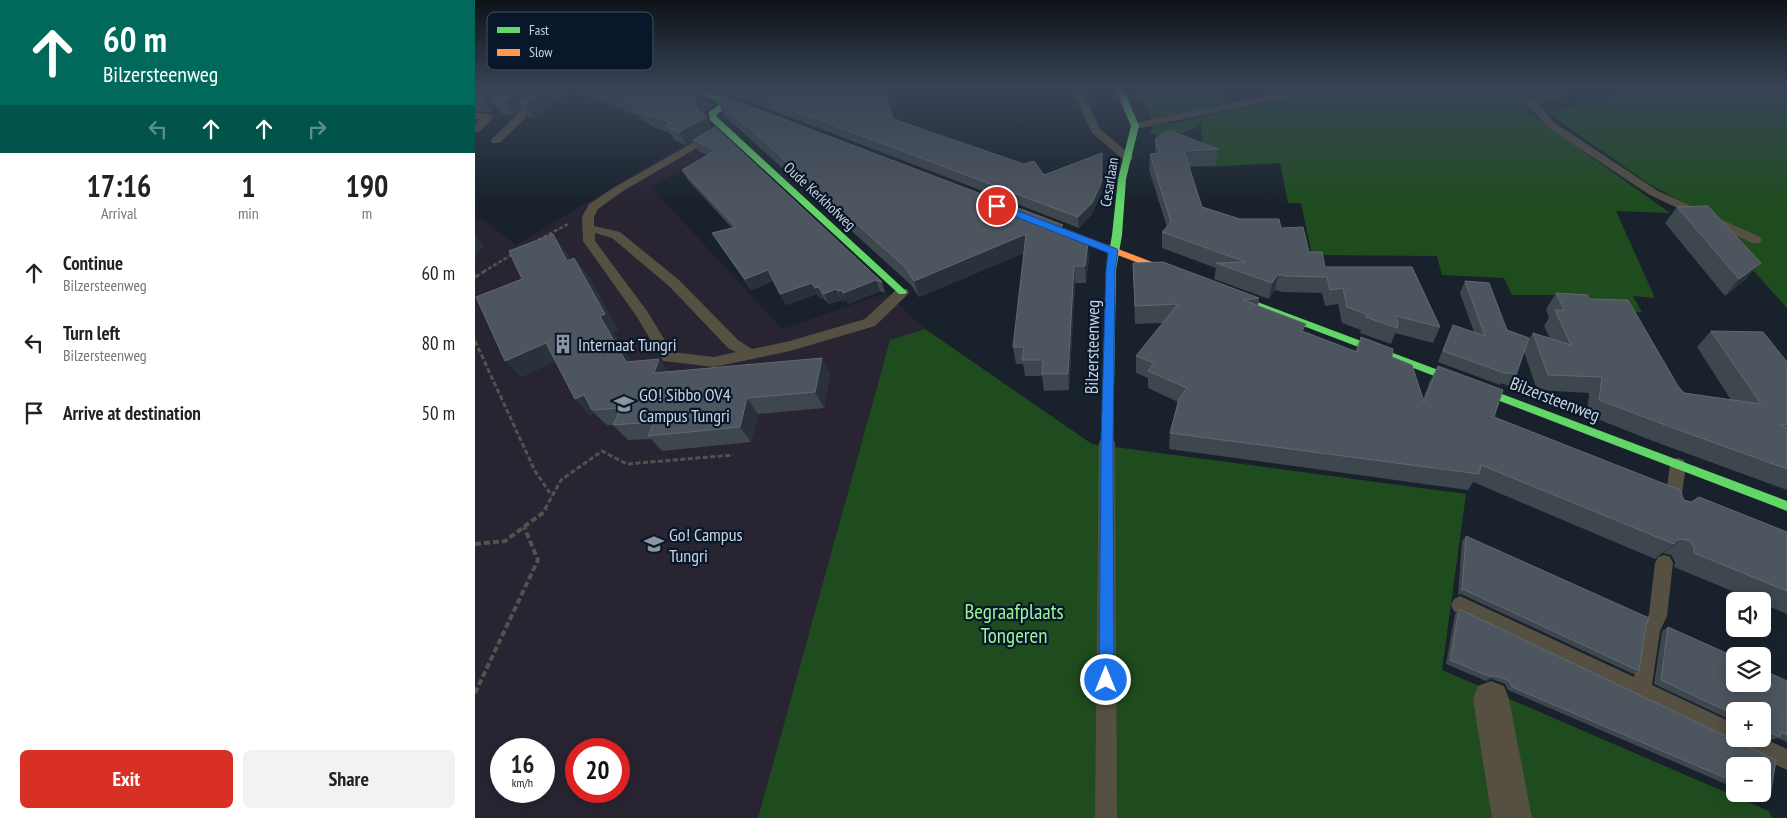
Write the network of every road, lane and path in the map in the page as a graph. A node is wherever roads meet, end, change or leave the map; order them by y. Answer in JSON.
{"nodes":[{"id":1,"x":509,"y":128,"type":"edge"},
{"id":2,"x":1095,"y":128,"type":"edge"},
{"id":3,"x":1135,"y":128,"type":"edge"},
{"id":4,"x":1556,"y":128,"type":"edge"},
{"id":5,"x":725,"y":129,"type":"joint"},
{"id":6,"x":496,"y":141,"type":"dead end"},
{"id":7,"x":1128,"y":158,"type":"junction"},
{"id":8,"x":1022,"y":216,"type":"edge"},
{"id":9,"x":588,"y":222,"type":"junction"},
{"id":10,"x":1756,"y":240,"type":"dead end"},
{"id":11,"x":533,"y":243,"type":"edge"},
{"id":12,"x":1113,"y":251,"type":"junction"},
{"id":13,"x":518,"y":252,"type":"edge"},
{"id":14,"x":475,"y":277,"type":"edge"},
{"id":15,"x":1187,"y":279,"type":"edge"},
{"id":16,"x":1215,"y":290,"type":"edge"},
{"id":17,"x":902,"y":292,"type":"joint"},
{"id":18,"x":475,"y":343,"type":"edge"},
{"id":19,"x":750,"y":354,"type":"junction"},
{"id":20,"x":1107,"y":443,"type":"joint"},
{"id":21,"x":733,"y":456,"type":"dead end"},
{"id":22,"x":1678,"y":465,"type":"junction"},
{"id":23,"x":552,"y":496,"type":"junction"},
{"id":24,"x":1787,"y":506,"type":"edge"},
{"id":25,"x":1672,"y":509,"type":"edge"},
{"id":26,"x":524,"y":527,"type":"junction"},
{"id":27,"x":475,"y":544,"type":"edge"},
{"id":28,"x":1665,"y":563,"type":"dead end"},
{"id":29,"x":1460,"y":604,"type":"dead end"},
{"id":30,"x":1641,"y":691,"type":"junction"},
{"id":31,"x":475,"y":693,"type":"edge"},
{"id":32,"x":1491,"y":699,"type":"dead end"},
{"id":33,"x":1726,"y":731,"type":"edge"},
{"id":34,"x":1760,"y":747,"type":"edge"},
{"id":35,"x":1787,"y":760,"type":"edge"},
{"id":36,"x":1106,"y":818,"type":"edge"},
{"id":37,"x":1512,"y":818,"type":"edge"}],
"edges":[{"from":1,"to":6,"type":"lane"},
{"from":2,"to":7,"type":"lane"},
{"from":3,"to":7,"type":"street","name":"Cesarlaan"},
{"from":4,"to":10,"type":"lane"},
{"from":5,"to":9,"type":"lane"},
{"from":5,"to":17,"type":"street","name":"Oude Kerkhofweg"},
{"from":7,"to":12,"type":"street","name":"Cesarlaan"},
{"from":8,"to":12,"type":"street"},
{"from":9,"to":11,"type":"path"},
{"from":9,"to":19,"type":"lane"},
{"from":9,"to":19,"type":"lane"},
{"from":12,"to":15,"type":"street"},
{"from":12,"to":20,"type":"street","name":"Bilzersteenweg"},
{"from":13,"to":14,"type":"path"},
{"from":16,"to":22,"type":"street","name":"Bilzersteenweg"},
{"from":17,"to":19,"type":"lane"},
{"from":18,"to":23,"type":"path"},
{"from":20,"to":36,"type":"lane"},
{"from":21,"to":23,"type":"path"},
{"from":22,"to":24,"type":"street","name":"Bilzersteenweg"},
{"from":22,"to":25,"type":"lane"},
{"from":23,"to":26,"type":"path"},
{"from":26,"to":27,"type":"path"},
{"from":26,"to":31,"type":"path"},
{"from":28,"to":30,"type":"lane"},
{"from":29,"to":30,"type":"lane"},
{"from":30,"to":33,"type":"lane"},
{"from":32,"to":37,"type":"street"},
{"from":34,"to":35,"type":"lane"}]}
